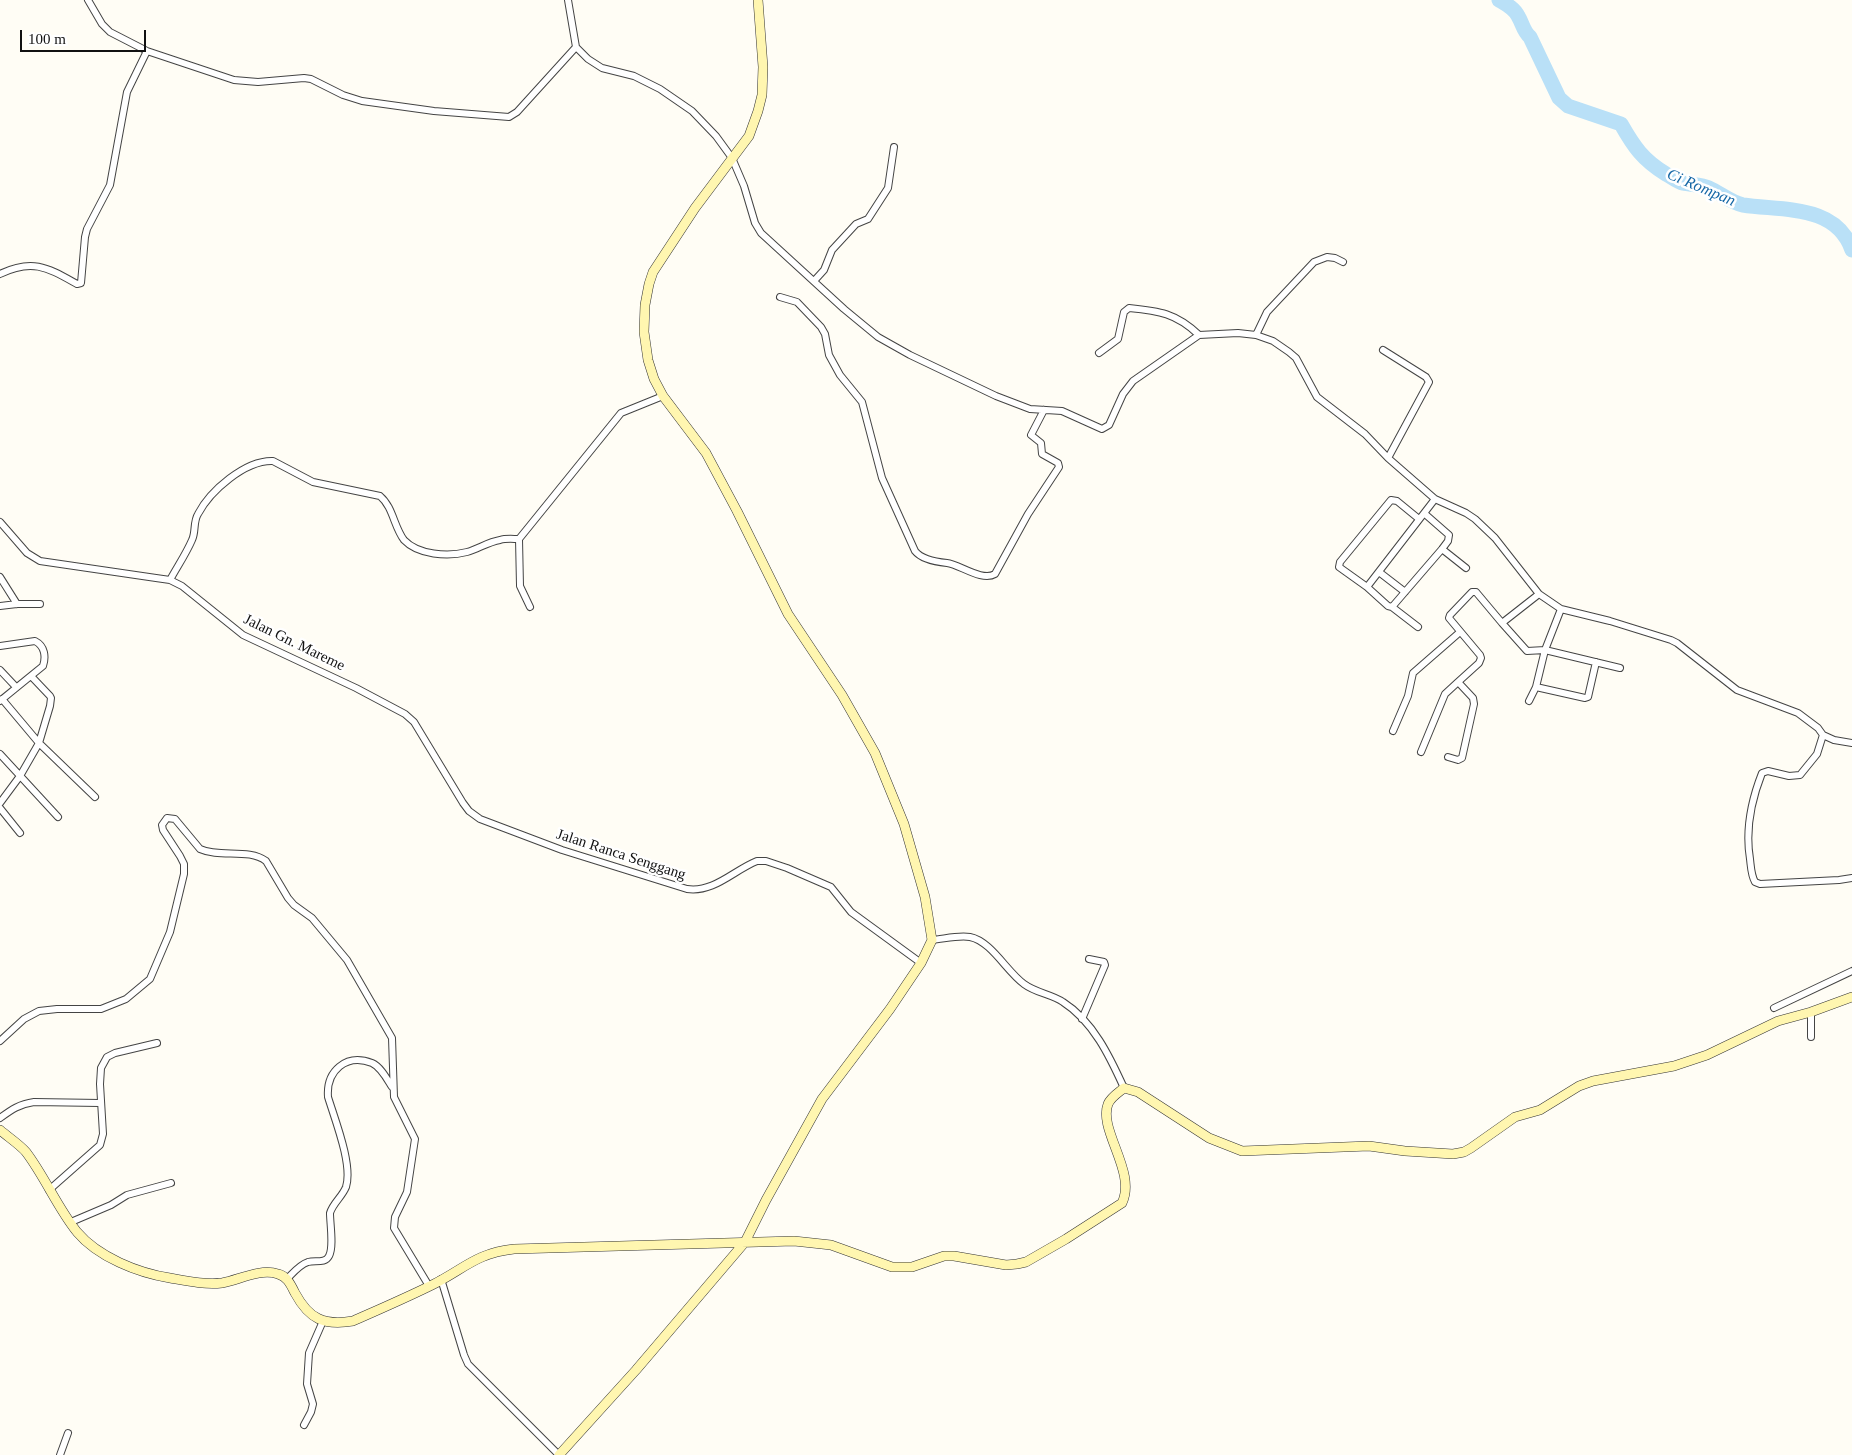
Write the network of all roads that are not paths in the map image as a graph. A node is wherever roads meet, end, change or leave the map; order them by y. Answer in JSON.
{"nodes":[{"id":1,"x":88,"y":0,"type":"edge"},
{"id":2,"x":568,"y":0,"type":"edge"},
{"id":3,"x":758,"y":0,"type":"edge"},
{"id":4,"x":576,"y":48,"type":"junction"},
{"id":5,"x":147,"y":50,"type":"junction"},
{"id":6,"x":894,"y":147,"type":"dead end"},
{"id":7,"x":732,"y":158,"type":"junction"},
{"id":8,"x":1343,"y":262,"type":"dead end"},
{"id":9,"x":0,"y":274,"type":"edge"},
{"id":10,"x":814,"y":281,"type":"junction"},
{"id":11,"x":780,"y":297,"type":"dead end"},
{"id":12,"x":1199,"y":335,"type":"junction"},
{"id":13,"x":1256,"y":335,"type":"junction"},
{"id":14,"x":1383,"y":350,"type":"dead end"},
{"id":15,"x":1099,"y":353,"type":"dead end"},
{"id":16,"x":663,"y":396,"type":"junction"},
{"id":17,"x":1044,"y":410,"type":"junction"},
{"id":18,"x":1388,"y":458,"type":"junction"},
{"id":19,"x":1436,"y":499,"type":"junction"},
{"id":20,"x":1425,"y":514,"type":"junction"},
{"id":21,"x":1420,"y":519,"type":"junction"},
{"id":22,"x":0,"y":522,"type":"edge"},
{"id":23,"x":519,"y":539,"type":"junction"},
{"id":24,"x":1442,"y":549,"type":"junction"},
{"id":25,"x":1466,"y":568,"type":"dead end"},
{"id":26,"x":1378,"y":572,"type":"junction"},
{"id":27,"x":0,"y":576,"type":"edge"},
{"id":28,"x":170,"y":580,"type":"junction"},
{"id":29,"x":1367,"y":587,"type":"junction"},
{"id":30,"x":1405,"y":592,"type":"junction"},
{"id":31,"x":1539,"y":594,"type":"junction"},
{"id":32,"x":17,"y":604,"type":"junction"},
{"id":33,"x":40,"y":604,"type":"dead end"},
{"id":34,"x":0,"y":606,"type":"edge"},
{"id":35,"x":530,"y":607,"type":"dead end"},
{"id":36,"x":1392,"y":607,"type":"junction"},
{"id":37,"x":1561,"y":608,"type":"junction"},
{"id":38,"x":1502,"y":623,"type":"junction"},
{"id":39,"x":1418,"y":627,"type":"dead end"},
{"id":40,"x":1460,"y":632,"type":"junction"},
{"id":41,"x":0,"y":646,"type":"edge"},
{"id":42,"x":1545,"y":650,"type":"junction"},
{"id":43,"x":1596,"y":662,"type":"junction"},
{"id":44,"x":1620,"y":668,"type":"dead end"},
{"id":45,"x":0,"y":670,"type":"edge"},
{"id":46,"x":31,"y":676,"type":"junction"},
{"id":47,"x":1458,"y":682,"type":"junction"},
{"id":48,"x":16,"y":687,"type":"junction"},
{"id":49,"x":1536,"y":687,"type":"junction"},
{"id":50,"x":1,"y":700,"type":"edge"},
{"id":51,"x":1529,"y":702,"type":"dead end"},
{"id":52,"x":1393,"y":731,"type":"dead end"},
{"id":53,"x":1823,"y":735,"type":"junction"},
{"id":54,"x":39,"y":743,"type":"junction"},
{"id":55,"x":1852,"y":743,"type":"edge"},
{"id":56,"x":1421,"y":752,"type":"dead end"},
{"id":57,"x":0,"y":754,"type":"edge"},
{"id":58,"x":1448,"y":757,"type":"dead end"},
{"id":59,"x":20,"y":776,"type":"junction"},
{"id":60,"x":95,"y":797,"type":"dead end"},
{"id":61,"x":0,"y":803,"type":"edge"},
{"id":62,"x":463,"y":803,"type":"joint"},
{"id":63,"x":0,"y":808,"type":"edge"},
{"id":64,"x":58,"y":817,"type":"dead end"},
{"id":65,"x":20,"y":832,"type":"dead end"},
{"id":66,"x":1852,"y":878,"type":"edge"},
{"id":67,"x":932,"y":940,"type":"junction"},
{"id":68,"x":1089,"y":959,"type":"dead end"},
{"id":69,"x":920,"y":963,"type":"junction"},
{"id":70,"x":1852,"y":971,"type":"edge"},
{"id":71,"x":1852,"y":997,"type":"edge"},
{"id":72,"x":1774,"y":1008,"type":"dead end"},
{"id":73,"x":1810,"y":1012,"type":"junction"},
{"id":74,"x":1082,"y":1019,"type":"junction"},
{"id":75,"x":1811,"y":1037,"type":"dead end"},
{"id":76,"x":0,"y":1041,"type":"edge"},
{"id":77,"x":158,"y":1043,"type":"dead end"},
{"id":78,"x":1124,"y":1088,"type":"junction"},
{"id":79,"x":393,"y":1089,"type":"junction"},
{"id":80,"x":100,"y":1103,"type":"junction"},
{"id":81,"x":0,"y":1118,"type":"edge"},
{"id":82,"x":0,"y":1130,"type":"edge"},
{"id":83,"x":170,"y":1183,"type":"dead end"},
{"id":84,"x":49,"y":1190,"type":"junction"},
{"id":85,"x":71,"y":1222,"type":"junction"},
{"id":86,"x":746,"y":1242,"type":"junction"},
{"id":87,"x":287,"y":1279,"type":"junction"},
{"id":88,"x":441,"y":1279,"type":"junction"},
{"id":89,"x":429,"y":1286,"type":"junction"},
{"id":90,"x":323,"y":1322,"type":"junction"},
{"id":91,"x":304,"y":1425,"type":"dead end"},
{"id":92,"x":68,"y":1433,"type":"dead end"},
{"id":93,"x":60,"y":1455,"type":"edge"},
{"id":94,"x":559,"y":1455,"type":"edge"}],
"edges":[{"from":1,"to":5,"type":"street"},
{"from":2,"to":4,"type":"street"},
{"from":3,"to":7,"type":"street"},
{"from":4,"to":5,"type":"street"},
{"from":4,"to":7,"type":"street"},
{"from":5,"to":9,"type":"street"},
{"from":6,"to":10,"type":"street"},
{"from":7,"to":10,"type":"street"},
{"from":7,"to":16,"type":"street"},
{"from":8,"to":13,"type":"street"},
{"from":10,"to":17,"type":"street"},
{"from":11,"to":17,"type":"street"},
{"from":12,"to":13,"type":"street"},
{"from":12,"to":15,"type":"street"},
{"from":12,"to":17,"type":"street"},
{"from":13,"to":18,"type":"street"},
{"from":14,"to":18,"type":"street"},
{"from":16,"to":23,"type":"street"},
{"from":16,"to":67,"type":"street"},
{"from":18,"to":19,"type":"street"},
{"from":19,"to":20,"type":"street"},
{"from":19,"to":31,"type":"street"},
{"from":20,"to":21,"type":"street"},
{"from":20,"to":24,"type":"street"},
{"from":21,"to":26,"type":"street"},
{"from":21,"to":29,"type":"street"},
{"from":22,"to":28,"type":"street","name":"Jalan Gn. Mareme"},
{"from":23,"to":28,"type":"street"},
{"from":23,"to":35,"type":"street"},
{"from":24,"to":25,"type":"street"},
{"from":24,"to":30,"type":"street"},
{"from":26,"to":29,"type":"street"},
{"from":26,"to":30,"type":"street"},
{"from":27,"to":32,"type":"street"},
{"from":28,"to":62,"type":"street","name":"Jalan Gn. Mareme"},
{"from":29,"to":36,"type":"street"},
{"from":30,"to":36,"type":"street"},
{"from":31,"to":37,"type":"street"},
{"from":31,"to":38,"type":"street"},
{"from":32,"to":33,"type":"street"},
{"from":32,"to":34,"type":"street"},
{"from":36,"to":39,"type":"street"},
{"from":37,"to":42,"type":"street"},
{"from":37,"to":53,"type":"street"},
{"from":38,"to":40,"type":"street"},
{"from":38,"to":42,"type":"street"},
{"from":40,"to":47,"type":"street"},
{"from":40,"to":52,"type":"street"},
{"from":41,"to":46,"type":"street"},
{"from":42,"to":43,"type":"street"},
{"from":42,"to":49,"type":"street"},
{"from":43,"to":44,"type":"street"},
{"from":43,"to":49,"type":"street"},
{"from":45,"to":48,"type":"street"},
{"from":46,"to":48,"type":"street"},
{"from":46,"to":54,"type":"street"},
{"from":47,"to":56,"type":"street"},
{"from":47,"to":58,"type":"street"},
{"from":48,"to":50,"type":"street"},
{"from":49,"to":51,"type":"street"},
{"from":50,"to":54,"type":"street"},
{"from":53,"to":55,"type":"street"},
{"from":53,"to":66,"type":"street"},
{"from":54,"to":59,"type":"street"},
{"from":54,"to":60,"type":"street"},
{"from":57,"to":59,"type":"street"},
{"from":59,"to":61,"type":"street"},
{"from":59,"to":64,"type":"street"},
{"from":62,"to":69,"type":"street","name":"Jalan Ranca Senggang"},
{"from":63,"to":65,"type":"street"},
{"from":67,"to":69,"type":"street"},
{"from":67,"to":74,"type":"street"},
{"from":68,"to":74,"type":"street"},
{"from":69,"to":86,"type":"street"},
{"from":70,"to":72,"type":"street"},
{"from":71,"to":73,"type":"street"},
{"from":73,"to":75,"type":"street"},
{"from":73,"to":78,"type":"street"},
{"from":74,"to":78,"type":"street"},
{"from":76,"to":79,"type":"street"},
{"from":77,"to":80,"type":"street"},
{"from":78,"to":86,"type":"street"},
{"from":79,"to":87,"type":"street"},
{"from":79,"to":89,"type":"street"},
{"from":80,"to":81,"type":"street"},
{"from":80,"to":84,"type":"street"},
{"from":82,"to":84,"type":"street"},
{"from":83,"to":85,"type":"street"},
{"from":84,"to":85,"type":"street"},
{"from":85,"to":87,"type":"street"},
{"from":86,"to":88,"type":"street"},
{"from":86,"to":94,"type":"street"},
{"from":87,"to":90,"type":"street"},
{"from":88,"to":89,"type":"street"},
{"from":88,"to":94,"type":"street"},
{"from":89,"to":90,"type":"street"},
{"from":90,"to":91,"type":"street"},
{"from":92,"to":93,"type":"street"}]}
